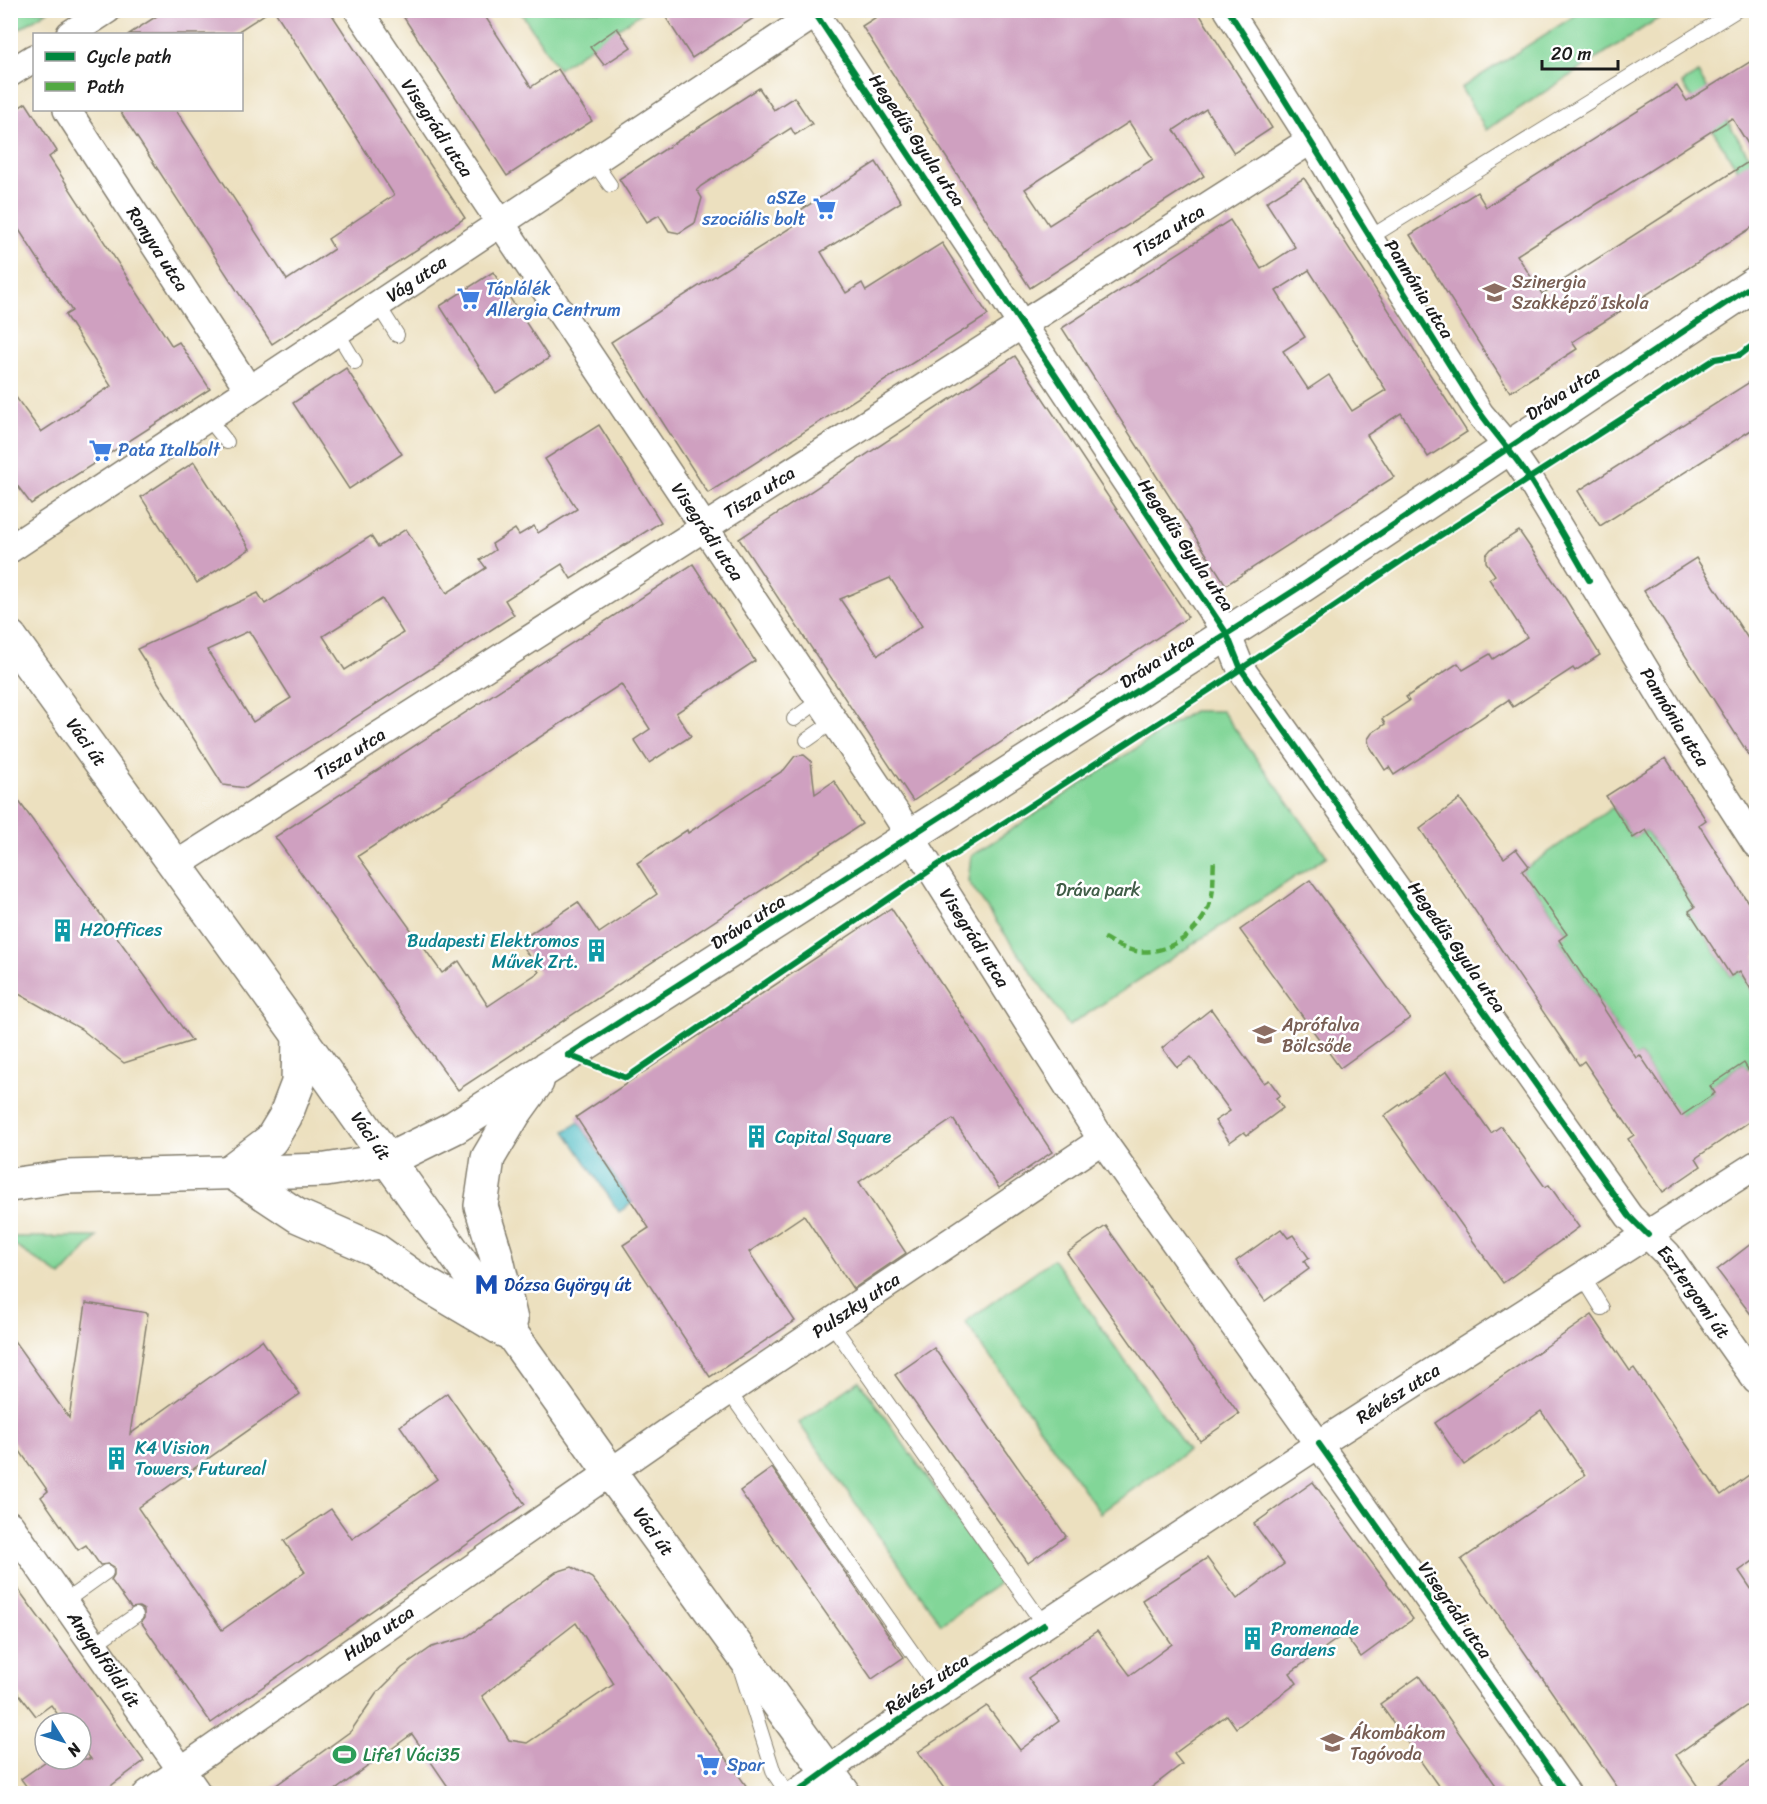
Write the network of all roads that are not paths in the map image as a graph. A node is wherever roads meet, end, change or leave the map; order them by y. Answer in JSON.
{"nodes":[{"id":1,"x":107,"y":10,"type":"edge"},
{"id":2,"x":358,"y":10,"type":"edge"},
{"id":3,"x":1228,"y":10,"type":"edge"},
{"id":4,"x":1737,"y":10,"type":"edge"},
{"id":5,"x":817,"y":12,"type":"edge"},
{"id":6,"x":72,"y":33,"type":"edge"},
{"id":7,"x":33,"y":60,"type":"edge"},
{"id":8,"x":10,"y":73,"type":"edge"},
{"id":9,"x":68,"y":111,"type":"edge"},
{"id":10,"x":1311,"y":140,"type":"junction"},
{"id":11,"x":594,"y":162,"type":"junction"},
{"id":12,"x":610,"y":185,"type":"dead end"},
{"id":13,"x":502,"y":223,"type":"junction"},
{"id":14,"x":1369,"y":238,"type":"junction"},
{"id":15,"x":1756,"y":283,"type":"edge"},
{"id":16,"x":378,"y":305,"type":"junction"},
{"id":17,"x":1022,"y":325,"type":"junction"},
{"id":18,"x":337,"y":332,"type":"junction"},
{"id":19,"x":397,"y":335,"type":"dead end"},
{"id":20,"x":356,"y":362,"type":"dead end"},
{"id":21,"x":249,"y":390,"type":"junction"},
{"id":22,"x":208,"y":418,"type":"junction"},
{"id":23,"x":227,"y":442,"type":"dead end"},
{"id":24,"x":1508,"y":447,"type":"junction"},
{"id":25,"x":704,"y":528,"type":"junction"},
{"id":26,"x":10,"y":549,"type":"edge"},
{"id":27,"x":1227,"y":634,"type":"junction"},
{"id":28,"x":10,"y":637,"type":"edge"},
{"id":29,"x":827,"y":710,"type":"junction"},
{"id":30,"x":794,"y":719,"type":"dead end"},
{"id":31,"x":807,"y":740,"type":"dead end"},
{"id":32,"x":911,"y":836,"type":"junction"},
{"id":33,"x":1756,"y":844,"type":"edge"},
{"id":34,"x":176,"y":865,"type":"junction"},
{"id":35,"x":299,"y":1036,"type":"junction"},
{"id":36,"x":549,"y":1067,"type":"junction"},
{"id":37,"x":1102,"y":1140,"type":"junction"},
{"id":38,"x":388,"y":1160,"type":"junction"},
{"id":39,"x":1756,"y":1165,"type":"edge"},
{"id":40,"x":230,"y":1171,"type":"junction"},
{"id":41,"x":10,"y":1185,"type":"edge"},
{"id":42,"x":1648,"y":1235,"type":"junction"},
{"id":43,"x":1583,"y":1277,"type":"junction"},
{"id":44,"x":1602,"y":1308,"type":"dead end"},
{"id":45,"x":831,"y":1323,"type":"junction"},
{"id":46,"x":515,"y":1337,"type":"junction"},
{"id":47,"x":1756,"y":1380,"type":"edge"},
{"id":48,"x":729,"y":1392,"type":"junction"},
{"id":49,"x":1319,"y":1444,"type":"junction"},
{"id":50,"x":610,"y":1472,"type":"junction"},
{"id":51,"x":10,"y":1526,"type":"edge"},
{"id":52,"x":106,"y":1572,"type":"dead end"},
{"id":53,"x":64,"y":1602,"type":"junction"},
{"id":54,"x":136,"y":1615,"type":"dead end"},
{"id":55,"x":1044,"y":1625,"type":"junction"},
{"id":56,"x":730,"y":1637,"type":"junction"},
{"id":57,"x":93,"y":1645,"type":"junction"},
{"id":58,"x":941,"y":1693,"type":"junction"},
{"id":59,"x":181,"y":1770,"type":"junction"},
{"id":60,"x":836,"y":1782,"type":"edge"},
{"id":61,"x":147,"y":1794,"type":"edge"},
{"id":62,"x":198,"y":1794,"type":"edge"},
{"id":63,"x":788,"y":1794,"type":"edge"},
{"id":64,"x":795,"y":1794,"type":"edge"},
{"id":65,"x":1567,"y":1794,"type":"edge"}],
"edges":[{"from":1,"to":6,"type":"street"},
{"from":2,"to":13,"type":"street","name":"Visegrádi utca"},
{"from":3,"to":10,"type":"street","name":"Pannónia utca"},
{"from":4,"to":14,"type":"lane"},
{"from":5,"to":11,"type":"street","name":"Vág utca"},
{"from":5,"to":17,"type":"street","name":"Hegedűs Gyula utca"},
{"from":7,"to":8,"type":"street"},
{"from":9,"to":21,"type":"street","name":"Ronyva utca"},
{"from":10,"to":14,"type":"street","name":"Pannónia utca"},
{"from":10,"to":17,"type":"street","name":"Tisza utca"},
{"from":11,"to":12,"type":"lane"},
{"from":11,"to":13,"type":"street","name":"Vág utca"},
{"from":13,"to":16,"type":"street","name":"Vág utca"},
{"from":13,"to":25,"type":"street","name":"Visegrádi utca"},
{"from":14,"to":24,"type":"street","name":"Pannónia utca"},
{"from":15,"to":24,"type":"main road","name":"Dráva utca"},
{"from":16,"to":18,"type":"street","name":"Vág utca"},
{"from":16,"to":19,"type":"lane"},
{"from":17,"to":25,"type":"street","name":"Tisza utca"},
{"from":17,"to":27,"type":"street","name":"Hegedűs Gyula utca"},
{"from":18,"to":20,"type":"lane"},
{"from":18,"to":21,"type":"street","name":"Vág utca"},
{"from":21,"to":22,"type":"street","name":"Vág utca"},
{"from":22,"to":23,"type":"lane"},
{"from":22,"to":26,"type":"street","name":"Vág utca"},
{"from":24,"to":27,"type":"main road","name":"Dráva utca"},
{"from":24,"to":33,"type":"street","name":"Pannónia utca"},
{"from":25,"to":29,"type":"street","name":"Visegrádi utca"},
{"from":25,"to":34,"type":"street","name":"Tisza utca"},
{"from":27,"to":32,"type":"main road","name":"Dráva utca"},
{"from":27,"to":42,"type":"street","name":"Hegedűs Gyula utca"},
{"from":28,"to":34,"type":"main road","name":"Váci út"},
{"from":29,"to":30,"type":"lane"},
{"from":29,"to":31,"type":"lane"},
{"from":29,"to":32,"type":"street","name":"Visegrádi utca"},
{"from":32,"to":36,"type":"main road","name":"Dráva utca"},
{"from":32,"to":37,"type":"street","name":"Visegrádi utca"},
{"from":34,"to":35,"type":"main road","name":"Váci út"},
{"from":35,"to":38,"type":"main road","name":"Váci út"},
{"from":35,"to":40,"type":"main road"},
{"from":36,"to":38,"type":"main road","name":"Dráva utca"},
{"from":36,"to":46,"type":"main road"},
{"from":37,"to":45,"type":"street","name":"Pulszky utca"},
{"from":37,"to":49,"type":"street","name":"Visegrádi utca"},
{"from":38,"to":40,"type":"main road"},
{"from":38,"to":46,"type":"main road","name":"Váci út"},
{"from":39,"to":42,"type":"street","name":"Révész utca"},
{"from":40,"to":41,"type":"main road"},
{"from":40,"to":46,"type":"main road"},
{"from":42,"to":43,"type":"street","name":"Révész utca"},
{"from":42,"to":47,"type":"street","name":"Esztergomi út"},
{"from":43,"to":44,"type":"lane"},
{"from":43,"to":49,"type":"street","name":"Révész utca"},
{"from":45,"to":48,"type":"street","name":"Pulszky utca"},
{"from":45,"to":55,"type":"lane"},
{"from":46,"to":50,"type":"main road","name":"Váci út"},
{"from":48,"to":50,"type":"street","name":"Pulszky utca"},
{"from":48,"to":58,"type":"lane"},
{"from":49,"to":55,"type":"street","name":"Révész utca"},
{"from":49,"to":65,"type":"street","name":"Visegrádi utca"},
{"from":50,"to":56,"type":"main road","name":"Váci út"},
{"from":50,"to":59,"type":"street","name":"Huba utca"},
{"from":51,"to":53,"type":"street","name":"Angyalföldi út"},
{"from":52,"to":53,"type":"lane"},
{"from":53,"to":57,"type":"street","name":"Angyalföldi út"},
{"from":54,"to":57,"type":"lane"},
{"from":55,"to":58,"type":"street","name":"Révész utca"},
{"from":56,"to":60,"type":"main road","name":"Váci út"},
{"from":56,"to":63,"type":"lane","name":"Váci út"},
{"from":57,"to":59,"type":"street","name":"Angyalföldi út"},
{"from":58,"to":60,"type":"street","name":"Révész utca"},
{"from":59,"to":61,"type":"street","name":"Huba utca"},
{"from":59,"to":62,"type":"street","name":"Angyalföldi út"},
{"from":60,"to":64,"type":"street","name":"Révész utca"}]}
